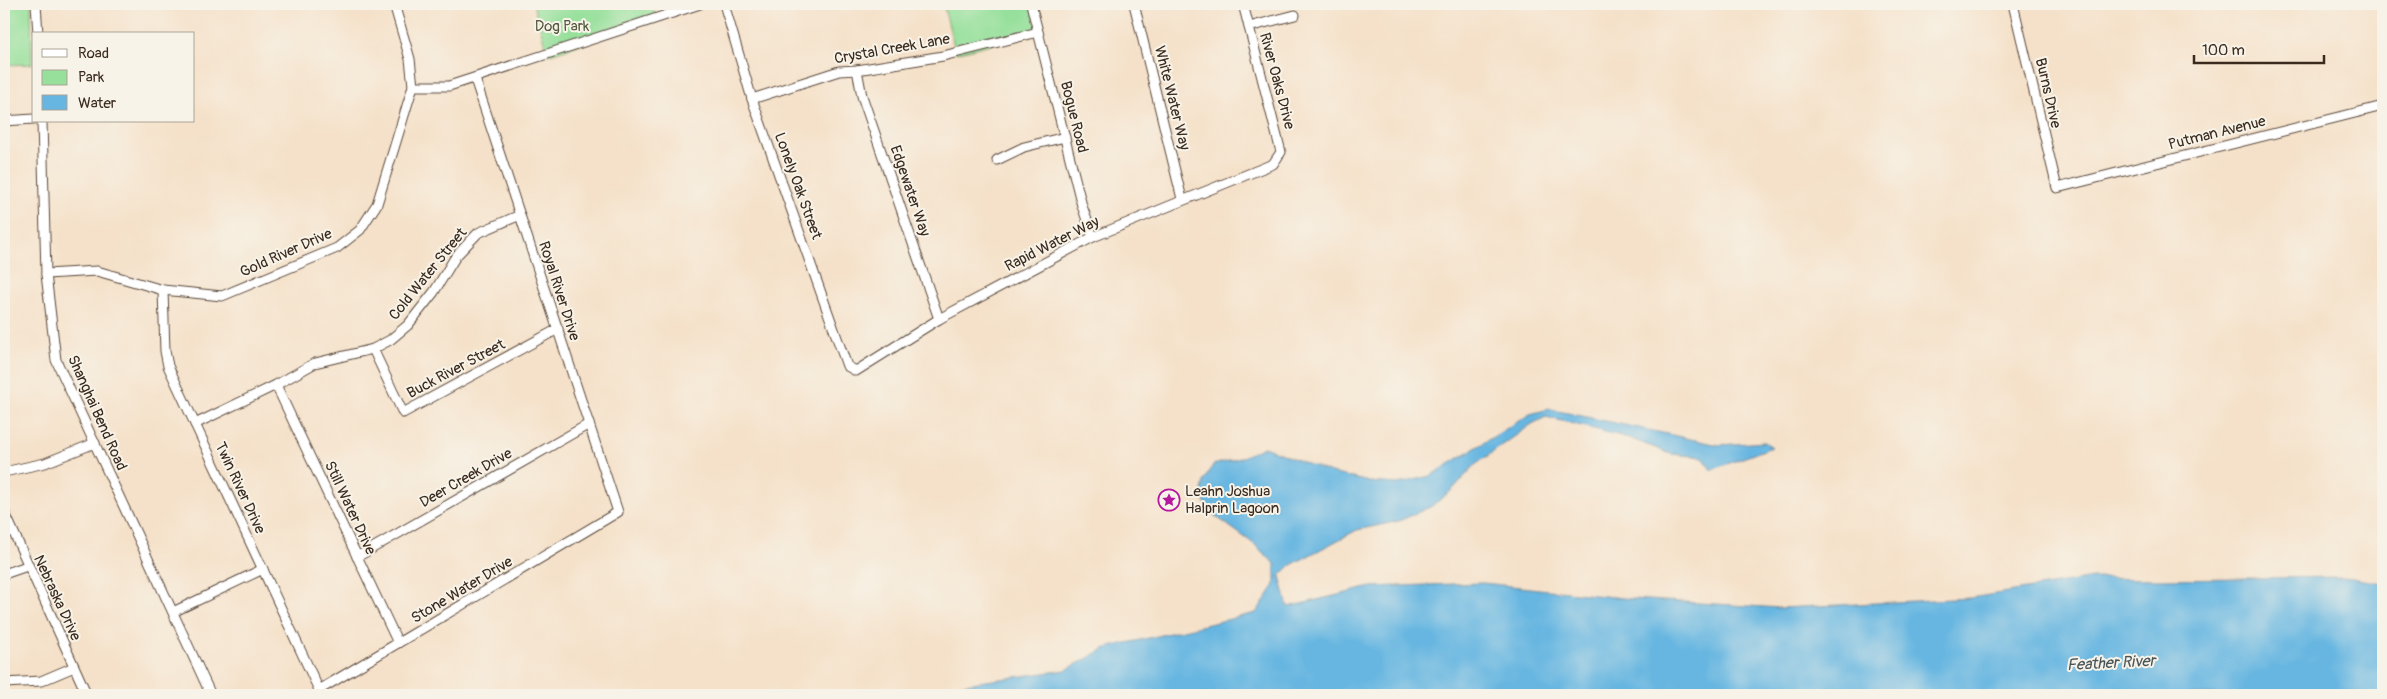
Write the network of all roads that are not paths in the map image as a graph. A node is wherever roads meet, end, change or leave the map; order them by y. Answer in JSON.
{"nodes":[{"id":1,"x":36,"y":4,"type":"edge"},
{"id":2,"x":394,"y":4,"type":"edge"},
{"id":3,"x":700,"y":4,"type":"edge"},
{"id":4,"x":724,"y":4,"type":"edge"},
{"id":5,"x":1031,"y":4,"type":"edge"},
{"id":6,"x":1134,"y":4,"type":"edge"},
{"id":7,"x":1243,"y":4,"type":"edge"},
{"id":8,"x":2013,"y":4,"type":"edge"},
{"id":9,"x":1296,"y":15,"type":"dead end"},
{"id":10,"x":1249,"y":27,"type":"junction"},
{"id":11,"x":38,"y":32,"type":"edge"},
{"id":12,"x":1038,"y":32,"type":"junction"},
{"id":13,"x":858,"y":70,"type":"junction"},
{"id":14,"x":475,"y":79,"type":"junction"},
{"id":15,"x":413,"y":86,"type":"junction"},
{"id":16,"x":752,"y":99,"type":"junction"},
{"id":17,"x":2383,"y":106,"type":"edge"},
{"id":18,"x":32,"y":119,"type":"edge"},
{"id":19,"x":4,"y":122,"type":"edge"},
{"id":20,"x":42,"y":122,"type":"edge"},
{"id":21,"x":1065,"y":137,"type":"junction"},
{"id":22,"x":997,"y":160,"type":"dead end"},
{"id":23,"x":1273,"y":164,"type":"joint"},
{"id":24,"x":2057,"y":188,"type":"joint"},
{"id":25,"x":1182,"y":200,"type":"junction"},
{"id":26,"x":520,"y":215,"type":"junction"},
{"id":27,"x":1093,"y":237,"type":"junction"},
{"id":28,"x":46,"y":274,"type":"junction"},
{"id":29,"x":163,"y":290,"type":"junction"},
{"id":30,"x":939,"y":319,"type":"junction"},
{"id":31,"x":558,"y":329,"type":"junction"},
{"id":32,"x":373,"y":348,"type":"junction"},
{"id":33,"x":856,"y":371,"type":"joint"},
{"id":34,"x":276,"y":385,"type":"junction"},
{"id":35,"x":195,"y":424,"type":"junction"},
{"id":36,"x":589,"y":424,"type":"junction"},
{"id":37,"x":95,"y":442,"type":"junction"},
{"id":38,"x":4,"y":472,"type":"edge"},
{"id":39,"x":4,"y":511,"type":"edge"},
{"id":40,"x":618,"y":512,"type":"joint"},
{"id":41,"x":357,"y":557,"type":"junction"},
{"id":42,"x":27,"y":566,"type":"junction"},
{"id":43,"x":263,"y":569,"type":"junction"},
{"id":44,"x":4,"y":574,"type":"edge"},
{"id":45,"x":173,"y":612,"type":"junction"},
{"id":46,"x":398,"y":644,"type":"junction"},
{"id":47,"x":74,"y":666,"type":"junction"},
{"id":48,"x":4,"y":683,"type":"edge"},
{"id":49,"x":319,"y":690,"type":"joint"},
{"id":50,"x":87,"y":695,"type":"edge"},
{"id":51,"x":211,"y":695,"type":"edge"}],
"edges":[{"from":1,"to":11,"type":"street"},
{"from":2,"to":15,"type":"street","name":"Gold River Drive"},
{"from":3,"to":14,"type":"street"},
{"from":4,"to":16,"type":"street","name":"Lonely Oak Street"},
{"from":5,"to":12,"type":"street","name":"Bogue Road"},
{"from":6,"to":25,"type":"street","name":"White Water Way"},
{"from":7,"to":10,"type":"street","name":"River Oaks Drive"},
{"from":8,"to":24,"type":"street","name":"Burns Drive"},
{"from":9,"to":10,"type":"street"},
{"from":10,"to":23,"type":"street","name":"River Oaks Drive"},
{"from":12,"to":13,"type":"street","name":"Crystal Creek Lane"},
{"from":12,"to":21,"type":"street","name":"Bogue Road"},
{"from":13,"to":16,"type":"street","name":"Crystal Creek Lane"},
{"from":13,"to":30,"type":"street","name":"Edgewater Way"},
{"from":14,"to":15,"type":"street"},
{"from":14,"to":26,"type":"street","name":"Royal River Drive"},
{"from":15,"to":29,"type":"street","name":"Gold River Drive"},
{"from":16,"to":33,"type":"street","name":"Lonely Oak Street"},
{"from":17,"to":24,"type":"street","name":"Putman Avenue"},
{"from":18,"to":19,"type":"street"},
{"from":20,"to":28,"type":"street","name":"Shanghai Bend Road"},
{"from":21,"to":22,"type":"street"},
{"from":21,"to":27,"type":"street","name":"Bogue Road"},
{"from":23,"to":25,"type":"street","name":"Rapid Water Way"},
{"from":25,"to":27,"type":"street","name":"Rapid Water Way"},
{"from":26,"to":31,"type":"street","name":"Royal River Drive"},
{"from":26,"to":32,"type":"street","name":"Cold Water Street"},
{"from":27,"to":30,"type":"street","name":"Rapid Water Way"},
{"from":28,"to":29,"type":"street","name":"Gold River Drive"},
{"from":28,"to":37,"type":"street","name":"Shanghai Bend Road"},
{"from":29,"to":35,"type":"street","name":"Twin River Drive"},
{"from":30,"to":33,"type":"street","name":"Rapid Water Way"},
{"from":31,"to":32,"type":"street","name":"Buck River Street"},
{"from":31,"to":36,"type":"street","name":"Royal River Drive"},
{"from":32,"to":34,"type":"street","name":"Cold Water Street"},
{"from":34,"to":35,"type":"street","name":"Cold Water Street"},
{"from":34,"to":41,"type":"street","name":"Still Water Drive"},
{"from":35,"to":43,"type":"street","name":"Twin River Drive"},
{"from":36,"to":40,"type":"street","name":"Royal River Drive"},
{"from":36,"to":41,"type":"street","name":"Deer Creek Drive"},
{"from":37,"to":38,"type":"street"},
{"from":37,"to":45,"type":"street","name":"Shanghai Bend Road"},
{"from":39,"to":42,"type":"street","name":"Nebraska Drive"},
{"from":40,"to":46,"type":"street","name":"Stone Water Drive"},
{"from":41,"to":46,"type":"street","name":"Still Water Drive"},
{"from":42,"to":44,"type":"street"},
{"from":42,"to":47,"type":"street","name":"Nebraska Drive"},
{"from":43,"to":45,"type":"street"},
{"from":43,"to":49,"type":"street","name":"Twin River Drive"},
{"from":45,"to":51,"type":"street","name":"Shanghai Bend Road"},
{"from":46,"to":49,"type":"street","name":"Stone Water Drive"},
{"from":47,"to":48,"type":"street"},
{"from":47,"to":50,"type":"street","name":"Nebraska Drive"}]}
